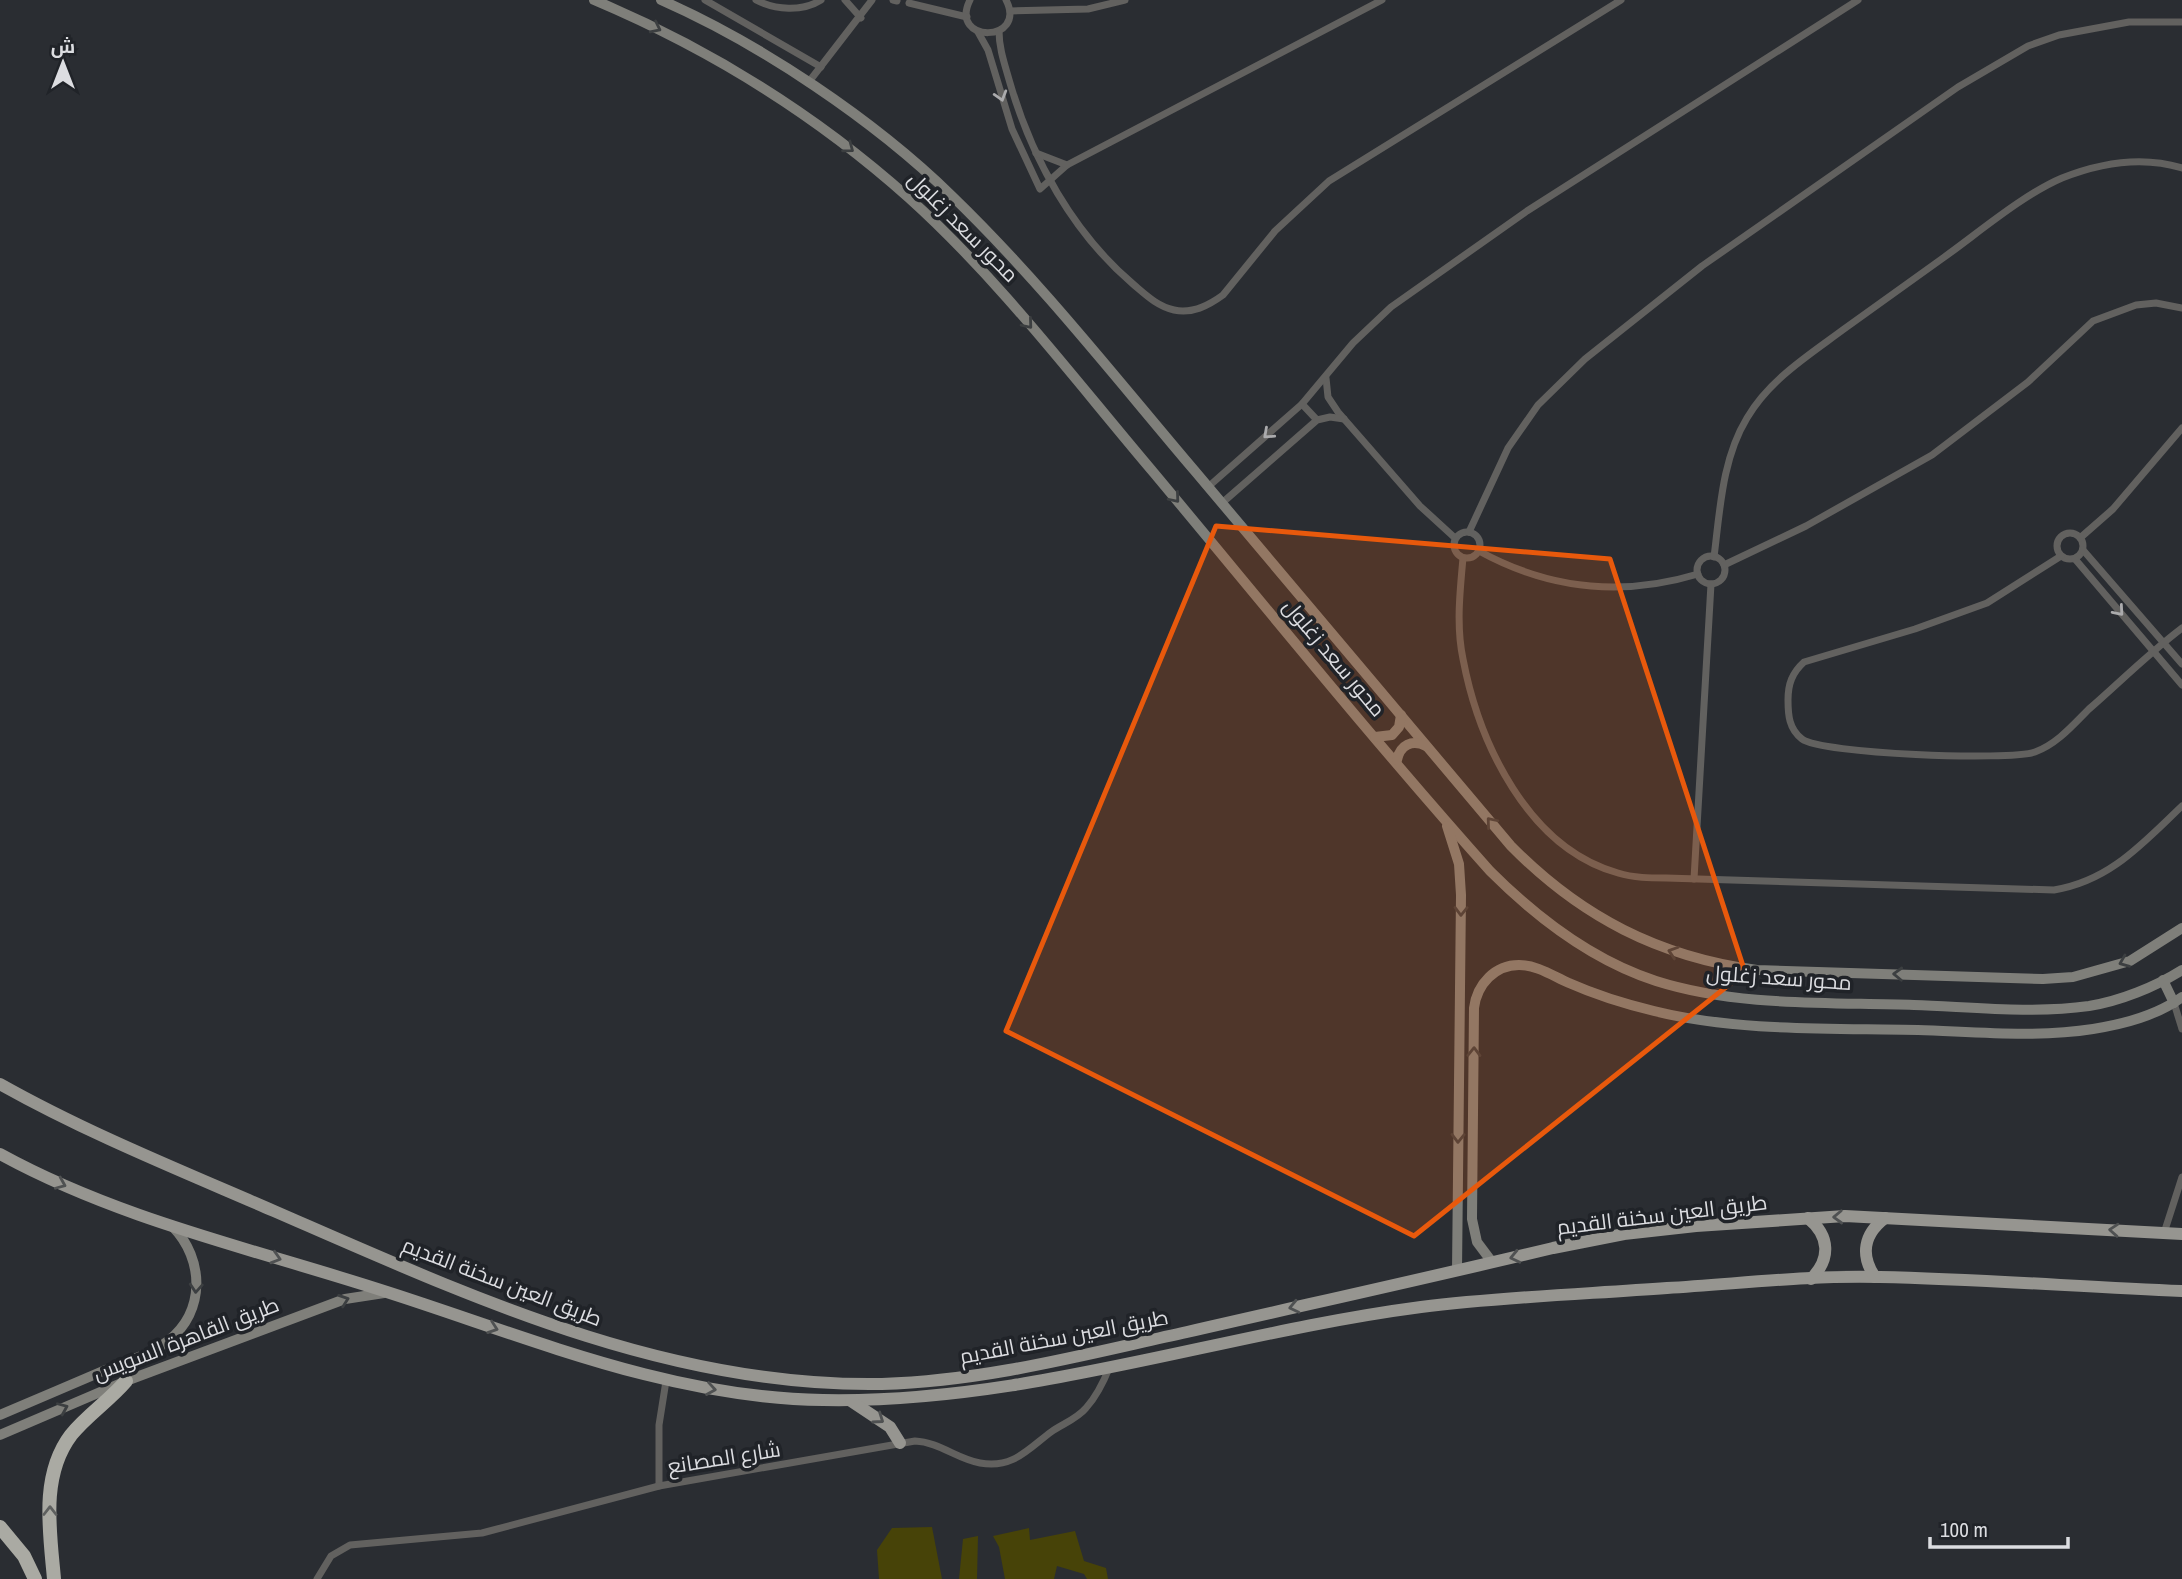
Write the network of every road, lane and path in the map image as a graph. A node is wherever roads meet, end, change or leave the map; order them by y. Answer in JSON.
{"nodes":[{"id":1,"x":594,"y":0,"type":"edge"},
{"id":2,"x":661,"y":0,"type":"edge"},
{"id":3,"x":705,"y":0,"type":"edge"},
{"id":4,"x":756,"y":0,"type":"edge"},
{"id":5,"x":821,"y":0,"type":"edge"},
{"id":6,"x":845,"y":0,"type":"edge"},
{"id":7,"x":872,"y":0,"type":"edge"},
{"id":8,"x":970,"y":0,"type":"edge"},
{"id":9,"x":1006,"y":0,"type":"edge"},
{"id":10,"x":1125,"y":0,"type":"edge"},
{"id":11,"x":1382,"y":0,"type":"edge"},
{"id":12,"x":1621,"y":0,"type":"edge"},
{"id":13,"x":1858,"y":0,"type":"edge"},
{"id":14,"x":909,"y":3,"type":"dead end"},
{"id":15,"x":1010,"y":11,"type":"junction"},
{"id":16,"x":967,"y":17,"type":"junction"},
{"id":17,"x":861,"y":18,"type":"junction"},
{"id":18,"x":2182,"y":22,"type":"edge"},
{"id":19,"x":999,"y":31,"type":"junction"},
{"id":20,"x":978,"y":32,"type":"junction"},
{"id":21,"x":821,"y":66,"type":"junction"},
{"id":22,"x":808,"y":83,"type":"junction"},
{"id":23,"x":1035,"y":152,"type":"junction"},
{"id":24,"x":1068,"y":165,"type":"junction"},
{"id":25,"x":2182,"y":168,"type":"edge"},
{"id":26,"x":1050,"y":182,"type":"junction"},
{"id":27,"x":2182,"y":308,"type":"edge"},
{"id":28,"x":1325,"y":377,"type":"junction"},
{"id":29,"x":1302,"y":404,"type":"junction"},
{"id":30,"x":1317,"y":420,"type":"junction"},
{"id":31,"x":1345,"y":420,"type":"junction"},
{"id":32,"x":2182,"y":428,"type":"edge"},
{"id":33,"x":1209,"y":487,"type":"junction"},
{"id":34,"x":1222,"y":503,"type":"junction"},
{"id":35,"x":1469,"y":532,"type":"junction"},
{"id":36,"x":1455,"y":538,"type":"junction"},
{"id":37,"x":2080,"y":538,"type":"junction"},
{"id":38,"x":2083,"y":550,"type":"junction"},
{"id":39,"x":1479,"y":551,"type":"junction"},
{"id":40,"x":2061,"y":555,"type":"junction"},
{"id":41,"x":1714,"y":557,"type":"junction"},
{"id":42,"x":1463,"y":558,"type":"junction"},
{"id":43,"x":2075,"y":559,"type":"junction"},
{"id":44,"x":1724,"y":565,"type":"junction"},
{"id":45,"x":1698,"y":574,"type":"junction"},
{"id":46,"x":1712,"y":584,"type":"junction"},
{"id":47,"x":2182,"y":628,"type":"edge"},
{"id":48,"x":2164,"y":642,"type":"junction"},
{"id":49,"x":2153,"y":651,"type":"junction"},
{"id":50,"x":2182,"y":664,"type":"edge"},
{"id":51,"x":2182,"y":685,"type":"edge"},
{"id":52,"x":1401,"y":715,"type":"junction"},
{"id":53,"x":1374,"y":737,"type":"junction"},
{"id":54,"x":1426,"y":746,"type":"junction"},
{"id":55,"x":1396,"y":760,"type":"junction"},
{"id":56,"x":2182,"y":806,"type":"edge"},
{"id":57,"x":1445,"y":820,"type":"junction"},
{"id":58,"x":1694,"y":879,"type":"junction"},
{"id":59,"x":2182,"y":928,"type":"edge"},
{"id":60,"x":2182,"y":970,"type":"edge"},
{"id":61,"x":2163,"y":980,"type":"junction"},
{"id":62,"x":2178,"y":1000,"type":"edge"},
{"id":63,"x":2182,"y":1030,"type":"edge"},
{"id":64,"x":0,"y":1084,"type":"edge"},
{"id":65,"x":0,"y":1154,"type":"edge"},
{"id":66,"x":2182,"y":1177,"type":"edge"},
{"id":67,"x":1808,"y":1218,"type":"junction"},
{"id":68,"x":1885,"y":1218,"type":"junction"},
{"id":69,"x":173,"y":1227,"type":"junction"},
{"id":70,"x":2164,"y":1233,"type":"junction"},
{"id":71,"x":2182,"y":1234,"type":"edge"},
{"id":72,"x":1492,"y":1262,"type":"junction"},
{"id":73,"x":1457,"y":1270,"type":"junction"},
{"id":74,"x":1875,"y":1277,"type":"junction"},
{"id":75,"x":1811,"y":1279,"type":"junction"},
{"id":76,"x":2182,"y":1291,"type":"edge"},
{"id":77,"x":390,"y":1293,"type":"junction"},
{"id":78,"x":1110,"y":1365,"type":"junction"},
{"id":79,"x":126,"y":1381,"type":"junction"},
{"id":80,"x":666,"y":1381,"type":"junction"},
{"id":81,"x":851,"y":1401,"type":"junction"},
{"id":82,"x":0,"y":1415,"type":"edge"},
{"id":83,"x":0,"y":1435,"type":"edge"},
{"id":84,"x":900,"y":1443,"type":"junction"},
{"id":85,"x":659,"y":1486,"type":"junction"},
{"id":86,"x":0,"y":1527,"type":"edge"},
{"id":87,"x":35,"y":1579,"type":"edge"},
{"id":88,"x":54,"y":1579,"type":"edge"},
{"id":89,"x":317,"y":1579,"type":"edge"}],
"edges":[{"from":1,"to":53,"type":"main road","name":"محور سعد زغلول","one_way":true},
{"from":2,"to":22,"type":"main road","name":"محور سعد زغلول"},
{"from":3,"to":21,"type":"street"},
{"from":4,"to":5,"type":"street"},
{"from":6,"to":17,"type":"street"},
{"from":7,"to":17,"type":"street"},
{"from":8,"to":16,"type":"street"},
{"from":9,"to":15,"type":"street"},
{"from":10,"to":15,"type":"street"},
{"from":11,"to":24,"type":"street"},
{"from":12,"to":26,"type":"street"},
{"from":13,"to":28,"type":"street"},
{"from":14,"to":16,"type":"street"},
{"from":15,"to":19,"type":"street"},
{"from":16,"to":20,"type":"street"},
{"from":17,"to":21,"type":"street"},
{"from":18,"to":35,"type":"street"},
{"from":19,"to":20,"type":"street"},
{"from":19,"to":23,"type":"street"},
{"from":20,"to":26,"type":"street","one_way":true},
{"from":21,"to":22,"type":"street"},
{"from":22,"to":33,"type":"main road","name":"محور سعد زغلول"},
{"from":23,"to":24,"type":"street"},
{"from":23,"to":26,"type":"street"},
{"from":24,"to":26,"type":"street"},
{"from":25,"to":41,"type":"street"},
{"from":27,"to":44,"type":"street"},
{"from":28,"to":29,"type":"street"},
{"from":28,"to":31,"type":"street"},
{"from":29,"to":30,"type":"street"},
{"from":29,"to":33,"type":"street","one_way":true},
{"from":30,"to":31,"type":"street"},
{"from":30,"to":34,"type":"street"},
{"from":31,"to":36,"type":"street"},
{"from":32,"to":37,"type":"street"},
{"from":33,"to":34,"type":"main road","name":"محور سعد زغلول"},
{"from":34,"to":52,"type":"main road","name":"محور سعد زغلول"},
{"from":35,"to":36,"type":"street"},
{"from":35,"to":39,"type":"street"},
{"from":36,"to":42,"type":"street"},
{"from":37,"to":38,"type":"street"},
{"from":37,"to":40,"type":"street"},
{"from":38,"to":43,"type":"street"},
{"from":38,"to":48,"type":"street"},
{"from":39,"to":42,"type":"street"},
{"from":39,"to":45,"type":"street"},
{"from":40,"to":43,"type":"street"},
{"from":40,"to":49,"type":"street"},
{"from":41,"to":44,"type":"street"},
{"from":41,"to":45,"type":"street"},
{"from":42,"to":58,"type":"street"},
{"from":43,"to":49,"type":"street","one_way":true},
{"from":44,"to":46,"type":"street"},
{"from":45,"to":46,"type":"street"},
{"from":46,"to":58,"type":"street"},
{"from":47,"to":48,"type":"street"},
{"from":48,"to":49,"type":"street"},
{"from":48,"to":50,"type":"street"},
{"from":49,"to":51,"type":"street"},
{"from":52,"to":53,"type":"main road"},
{"from":52,"to":54,"type":"main road","name":"محور سعد زغلول"},
{"from":53,"to":55,"type":"main road","name":"محور سعد زغلول"},
{"from":54,"to":55,"type":"main road"},
{"from":59,"to":54,"type":"main road","name":"محور سعد زغلول","one_way":true},
{"from":55,"to":57,"type":"main road","name":"محور سعد زغلول"},
{"from":56,"to":58,"type":"street"},
{"from":57,"to":61,"type":"main road","name":"محور سعد زغلول"},
{"from":57,"to":73,"type":"main road","one_way":true},
{"from":60,"to":61,"type":"main road","name":"محور سعد زغلول"},
{"from":61,"to":62,"type":"main road"},
{"from":62,"to":63,"type":"street"},
{"from":72,"to":62,"type":"main road","one_way":true},
{"from":73,"to":64,"type":"main road","name":"طريق العين سخنة القديم","one_way":true},
{"from":65,"to":69,"type":"main road","name":"طريق العين سخنة القديم","one_way":true},
{"from":66,"to":70,"type":"street"},
{"from":68,"to":67,"type":"main road","name":"طريق العين سخنة القديم","one_way":true},
{"from":67,"to":72,"type":"main road","name":"طريق العين سخنة القديم","one_way":true},
{"from":67,"to":75,"type":"main road"},
{"from":70,"to":68,"type":"main road","name":"طريق العين سخنة القديم","one_way":true},
{"from":68,"to":74,"type":"main road"},
{"from":69,"to":77,"type":"main road","name":"طريق العين سخنة القديم","one_way":true},
{"from":69,"to":82,"type":"main road","name":"طريق القاهرة السويس","one_way":true},
{"from":70,"to":71,"type":"main road","name":"طريق العين سخنة القديم"},
{"from":72,"to":73,"type":"main road","name":"طريق العين سخنة القديم"},
{"from":74,"to":75,"type":"main road","name":"طريق العين سخنة القديم"},
{"from":74,"to":76,"type":"main road","name":"طريق العين سخنة القديم"},
{"from":75,"to":78,"type":"main road","name":"طريق العين سخنة القديم"},
{"from":79,"to":77,"type":"main road","name":"طريق القاهرة السويس","one_way":true},
{"from":77,"to":80,"type":"main road","name":"طريق العين سخنة القديم","one_way":true},
{"from":78,"to":81,"type":"main road","name":"طريق العين سخنة القديم"},
{"from":78,"to":84,"type":"street","name":"شارع المصانع"},
{"from":83,"to":79,"type":"main road","name":"طريق القاهرة السويس","one_way":true},
{"from":88,"to":79,"type":"highway","one_way":true},
{"from":80,"to":81,"type":"main road","name":"طريق العين سخنة القديم","one_way":true},
{"from":80,"to":85,"type":"street"},
{"from":81,"to":84,"type":"main road","one_way":true},
{"from":84,"to":85,"type":"street","name":"شارع المصانع"},
{"from":85,"to":89,"type":"street","name":"شارع المصانع"},
{"from":86,"to":87,"type":"highway"}]}
